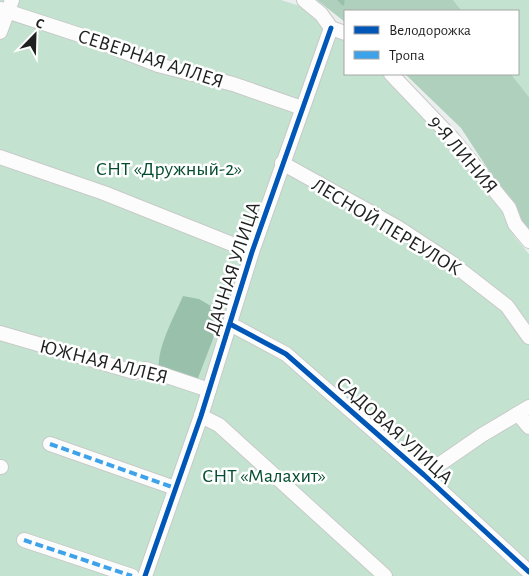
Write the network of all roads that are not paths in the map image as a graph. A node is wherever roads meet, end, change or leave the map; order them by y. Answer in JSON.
{"nodes":[{"id":1,"x":304,"y":0,"type":"edge"},
{"id":2,"x":7,"y":7,"type":"edge"},
{"id":3,"x":331,"y":28,"type":"junction"},
{"id":4,"x":0,"y":32,"type":"edge"},
{"id":5,"x":344,"y":33,"type":"edge"},
{"id":6,"x":392,"y":75,"type":"edge"},
{"id":7,"x":302,"y":108,"type":"junction"},
{"id":8,"x":0,"y":157,"type":"edge"},
{"id":9,"x":282,"y":163,"type":"junction"},
{"id":10,"x":529,"y":241,"type":"edge"},
{"id":11,"x":252,"y":252,"type":"junction"},
{"id":12,"x":230,"y":324,"type":"junction"},
{"id":13,"x":0,"y":332,"type":"edge"},
{"id":14,"x":529,"y":338,"type":"edge"},
{"id":15,"x":209,"y":390,"type":"junction"},
{"id":16,"x":524,"y":410,"type":"edge"},
{"id":17,"x":201,"y":416,"type":"junction"},
{"id":18,"x":529,"y":427,"type":"edge"},
{"id":19,"x":50,"y":444,"type":"dead end"},
{"id":20,"x":424,"y":475,"type":"junction"},
{"id":21,"x":176,"y":488,"type":"junction"},
{"id":22,"x":24,"y":540,"type":"dead end"},
{"id":23,"x":529,"y":572,"type":"edge"},
{"id":24,"x":132,"y":576,"type":"edge"},
{"id":25,"x":146,"y":576,"type":"edge"},
{"id":26,"x":385,"y":576,"type":"edge"}],
"edges":[{"from":1,"to":3,"type":"street"},
{"from":2,"to":4,"type":"street"},
{"from":2,"to":7,"type":"street","name":"СЕВЕРНАЯ АЛЛЕЯ"},
{"from":3,"to":5,"type":"street"},
{"from":3,"to":7,"type":"street","name":"ДАЧНАЯ УЛИЦА"},
{"from":6,"to":10,"type":"street","name":"9-Я ЛИНИЯ"},
{"from":7,"to":9,"type":"street","name":"ДАЧНАЯ УЛИЦА"},
{"from":8,"to":11,"type":"street"},
{"from":9,"to":11,"type":"street","name":"ДАЧНАЯ УЛИЦА"},
{"from":9,"to":14,"type":"street","name":"ЛЕСНОЙ ПЕРЕУЛОК"},
{"from":11,"to":12,"type":"street","name":"ДАЧНАЯ УЛИЦА"},
{"from":12,"to":15,"type":"street","name":"ДАЧНАЯ УЛИЦА"},
{"from":12,"to":20,"type":"street","name":"САДОВАЯ УЛИЦА"},
{"from":13,"to":15,"type":"street","name":"ЮЖНАЯ АЛЛЕЯ"},
{"from":15,"to":17,"type":"street","name":"ДАЧНАЯ УЛИЦА"},
{"from":16,"to":18,"type":"street"},
{"from":16,"to":20,"type":"street"},
{"from":17,"to":21,"type":"street","name":"ДАЧНАЯ УЛИЦА"},
{"from":17,"to":26,"type":"street"},
{"from":19,"to":21,"type":"street"},
{"from":20,"to":23,"type":"street","name":"САДОВАЯ УЛИЦА"},
{"from":21,"to":25,"type":"street","name":"ДАЧНАЯ УЛИЦА"},
{"from":22,"to":24,"type":"street"}]}
